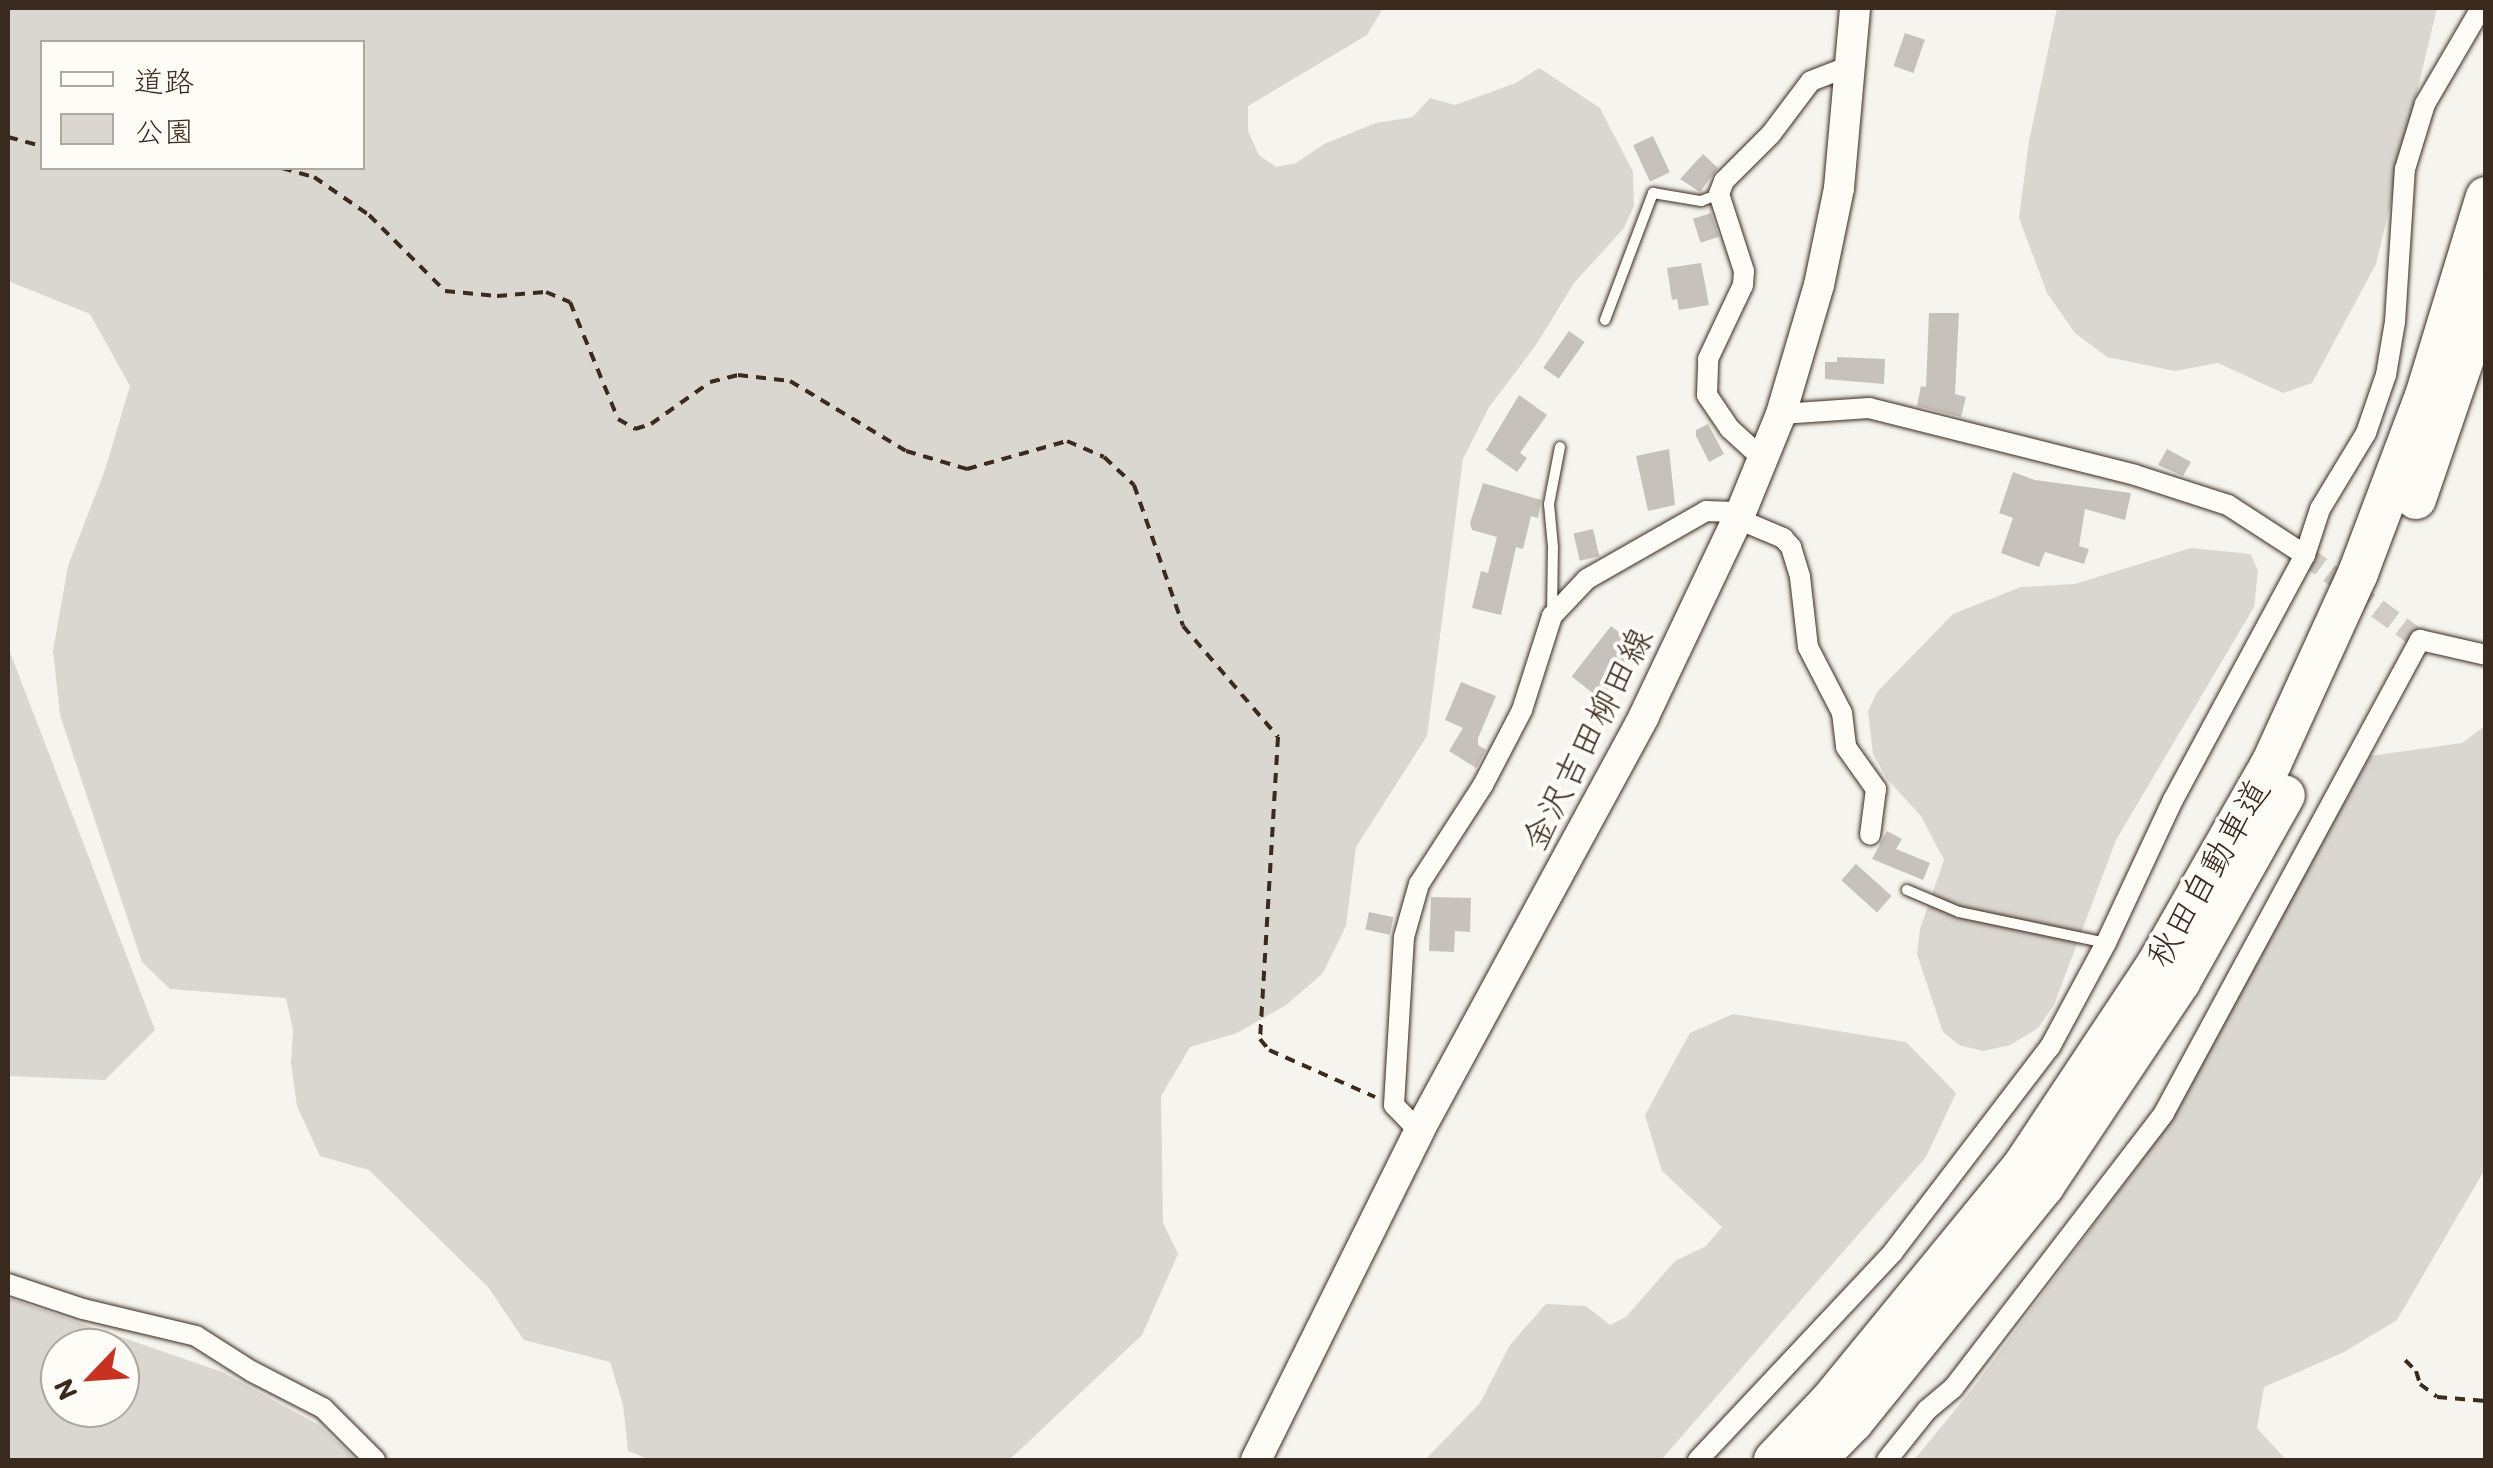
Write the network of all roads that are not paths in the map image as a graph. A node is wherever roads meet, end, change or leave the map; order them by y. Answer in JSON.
{"nodes":[{"id":1,"x":1856,"y":8,"type":"edge"},
{"id":2,"x":2480,"y":8,"type":"edge"},
{"id":3,"x":1850,"y":66,"type":"junction"},
{"id":4,"x":1719,"y":194,"type":"junction"},
{"id":5,"x":2486,"y":197,"type":"edge"},
{"id":6,"x":2486,"y":295,"type":"edge"},
{"id":7,"x":1605,"y":320,"type":"dead end"},
{"id":8,"x":1781,"y":414,"type":"junction"},
{"id":9,"x":1560,"y":447,"type":"dead end"},
{"id":10,"x":1763,"y":459,"type":"junction"},
{"id":11,"x":1740,"y":515,"type":"junction"},
{"id":12,"x":2305,"y":555,"type":"junction"},
{"id":13,"x":1552,"y":616,"type":"junction"},
{"id":14,"x":2486,"y":655,"type":"edge"},
{"id":15,"x":1870,"y":834,"type":"dead end"},
{"id":16,"x":1907,"y":890,"type":"dead end"},
{"id":17,"x":2106,"y":943,"type":"junction"},
{"id":18,"x":1419,"y":1131,"type":"junction"},
{"id":19,"x":8,"y":1284,"type":"edge"},
{"id":20,"x":375,"y":1460,"type":"edge"},
{"id":21,"x":1256,"y":1460,"type":"edge"},
{"id":22,"x":1698,"y":1460,"type":"edge"},
{"id":23,"x":1774,"y":1460,"type":"edge"},
{"id":24,"x":1816,"y":1460,"type":"edge"},
{"id":25,"x":1887,"y":1460,"type":"edge"}],
"edges":[{"from":1,"to":3,"type":"main road","name":"金沢吉田柳田線"},
{"from":2,"to":12,"type":"street"},
{"from":3,"to":4,"type":"street"},
{"from":3,"to":8,"type":"main road","name":"金沢吉田柳田線"},
{"from":4,"to":7,"type":"lane"},
{"from":4,"to":10,"type":"street"},
{"from":5,"to":23,"type":"highway","name":"秋田自動車道"},
{"from":6,"to":24,"type":"highway","name":"秋田自動車道"},
{"from":8,"to":10,"type":"main road","name":"金沢吉田柳田線"},
{"from":8,"to":12,"type":"street"},
{"from":9,"to":13,"type":"lane"},
{"from":10,"to":11,"type":"main road","name":"金沢吉田柳田線"},
{"from":11,"to":13,"type":"street"},
{"from":11,"to":15,"type":"street"},
{"from":11,"to":18,"type":"main road","name":"金沢吉田柳田線"},
{"from":12,"to":17,"type":"street"},
{"from":13,"to":18,"type":"street"},
{"from":14,"to":25,"type":"street"},
{"from":16,"to":17,"type":"lane"},
{"from":17,"to":22,"type":"street"},
{"from":18,"to":21,"type":"main road","name":"金沢吉田柳田線"},
{"from":19,"to":20,"type":"street"}]}
